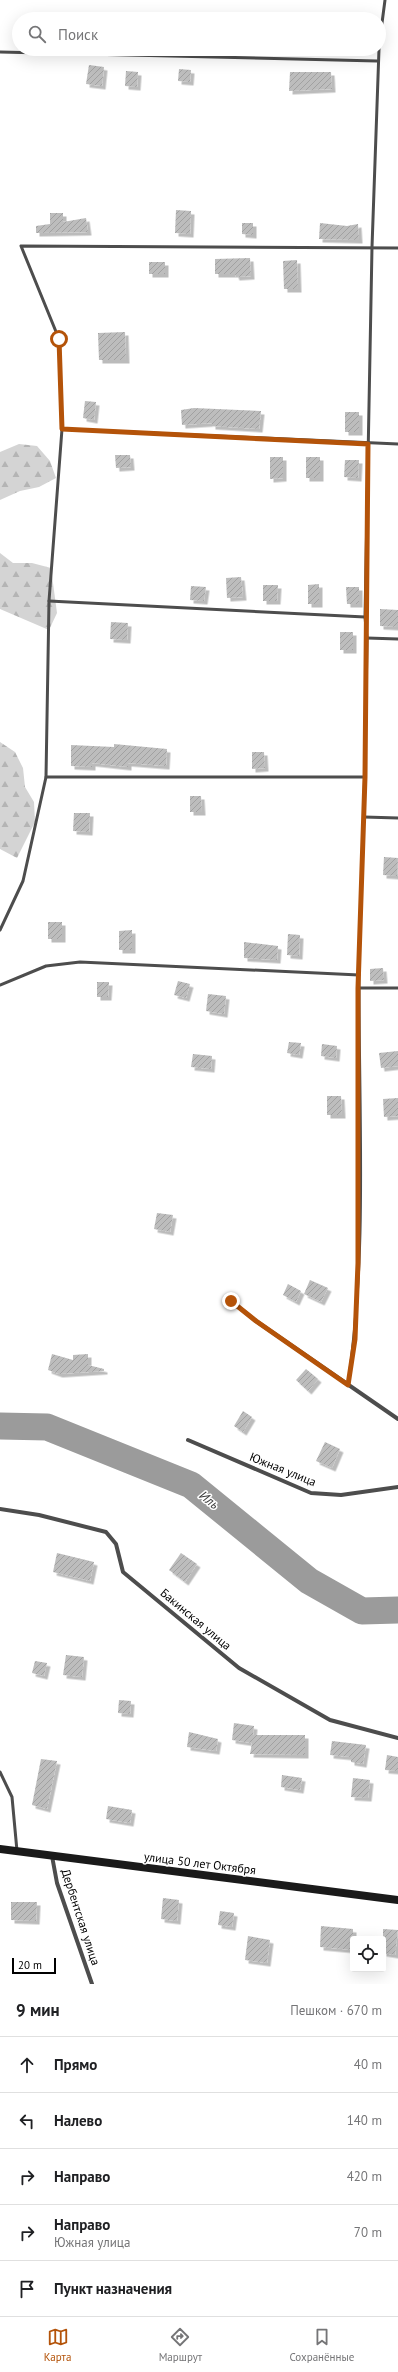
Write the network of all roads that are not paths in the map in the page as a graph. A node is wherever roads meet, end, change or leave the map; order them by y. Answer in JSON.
{"nodes":[{"id":1,"x":385,"y":0,"type":"edge"},
{"id":2,"x":384,"y":12,"type":"edge"},
{"id":3,"x":0,"y":52,"type":"edge"},
{"id":4,"x":12,"y":52,"type":"edge"},
{"id":5,"x":188,"y":56,"type":"edge"},
{"id":6,"x":378,"y":56,"type":"edge"},
{"id":7,"x":377,"y":60,"type":"junction"},
{"id":8,"x":372,"y":247,"type":"junction"},
{"id":9,"x":398,"y":248,"type":"edge"},
{"id":10,"x":62,"y":429,"type":"junction"},
{"id":11,"x":368,"y":444,"type":"junction"},
{"id":12,"x":398,"y":444,"type":"edge"},
{"id":13,"x":49,"y":601,"type":"junction"},
{"id":14,"x":365,"y":617,"type":"junction"},
{"id":15,"x":367,"y":638,"type":"junction"},
{"id":16,"x":398,"y":638,"type":"edge"},
{"id":17,"x":46,"y":777,"type":"junction"},
{"id":18,"x":365,"y":777,"type":"junction"},
{"id":19,"x":364,"y":817,"type":"junction"},
{"id":20,"x":398,"y":818,"type":"edge"},
{"id":21,"x":0,"y":930,"type":"edge"},
{"id":22,"x":359,"y":975,"type":"junction"},
{"id":23,"x":0,"y":985,"type":"edge"},
{"id":24,"x":358,"y":988,"type":"junction"},
{"id":25,"x":398,"y":988,"type":"edge"},
{"id":26,"x":231,"y":1301,"type":"dead end"},
{"id":27,"x":348,"y":1385,"type":"junction"},
{"id":28,"x":398,"y":1419,"type":"edge"},
{"id":29,"x":188,"y":1440,"type":"dead end"},
{"id":30,"x":398,"y":1487,"type":"edge"},
{"id":31,"x":0,"y":1509,"type":"edge"},
{"id":32,"x":398,"y":1738,"type":"edge"},
{"id":33,"x":0,"y":1772,"type":"edge"},
{"id":34,"x":0,"y":1849,"type":"edge"},
{"id":35,"x":16,"y":1851,"type":"junction"},
{"id":36,"x":52,"y":1856,"type":"junction"},
{"id":37,"x":398,"y":1900,"type":"edge"},
{"id":38,"x":92,"y":1984,"type":"edge"}],
"edges":[{"from":1,"to":2,"type":"lane"},
{"from":3,"to":4,"type":"lane"},
{"from":5,"to":7,"type":"lane"},
{"from":6,"to":7,"type":"lane"},
{"from":7,"to":8,"type":"lane"},
{"from":8,"to":9,"type":"lane"},
{"from":8,"to":10,"type":"lane"},
{"from":8,"to":11,"type":"lane"},
{"from":10,"to":11,"type":"lane"},
{"from":10,"to":13,"type":"lane"},
{"from":11,"to":12,"type":"lane"},
{"from":11,"to":14,"type":"lane"},
{"from":13,"to":14,"type":"lane"},
{"from":13,"to":17,"type":"lane"},
{"from":14,"to":15,"type":"lane"},
{"from":15,"to":16,"type":"lane"},
{"from":15,"to":18,"type":"lane"},
{"from":17,"to":18,"type":"lane"},
{"from":17,"to":21,"type":"lane"},
{"from":18,"to":19,"type":"lane"},
{"from":19,"to":20,"type":"lane"},
{"from":19,"to":22,"type":"lane"},
{"from":22,"to":23,"type":"lane"},
{"from":22,"to":24,"type":"lane"},
{"from":24,"to":25,"type":"lane"},
{"from":24,"to":27,"type":"lane"},
{"from":26,"to":27,"type":"street"},
{"from":27,"to":28,"type":"street"},
{"from":29,"to":30,"type":"street","name":"Южная улица"},
{"from":31,"to":32,"type":"street","name":"Бакинская улица"},
{"from":33,"to":35,"type":"lane"},
{"from":34,"to":35,"type":"street","name":"улица 50 лет Октября"},
{"from":35,"to":36,"type":"street","name":"улица 50 лет Октября"},
{"from":36,"to":37,"type":"street","name":"улица 50 лет Октября"},
{"from":36,"to":38,"type":"street","name":"Дербентская улица"}]}
